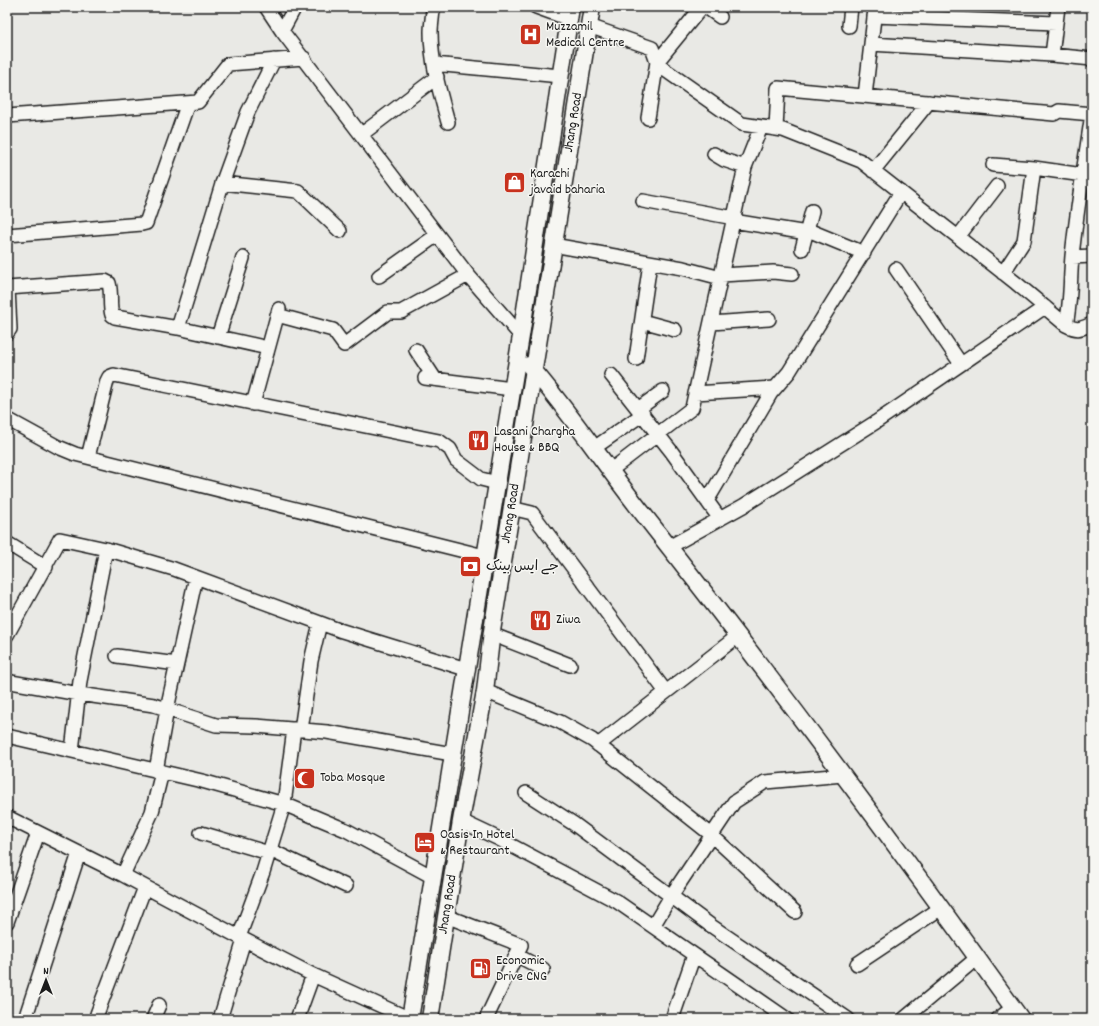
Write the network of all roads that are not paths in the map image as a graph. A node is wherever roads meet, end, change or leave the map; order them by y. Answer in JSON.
{"nodes":[{"id":1,"x":266,"y":7,"type":"edge"},
{"id":2,"x":295,"y":7,"type":"edge"},
{"id":3,"x":433,"y":7,"type":"edge"},
{"id":4,"x":536,"y":7,"type":"edge"},
{"id":5,"x":592,"y":7,"type":"edge"},
{"id":6,"x":702,"y":7,"type":"edge"},
{"id":7,"x":706,"y":7,"type":"edge"},
{"id":8,"x":851,"y":7,"type":"edge"},
{"id":9,"x":1058,"y":7,"type":"edge"},
{"id":10,"x":875,"y":12,"type":"edge"},
{"id":11,"x":570,"y":13,"type":"edge"},
{"id":12,"x":720,"y":16,"type":"dead end"},
{"id":13,"x":1056,"y":23,"type":"junction"},
{"id":14,"x":589,"y":26,"type":"junction"},
{"id":15,"x":849,"y":26,"type":"dead end"},
{"id":16,"x":282,"y":31,"type":"junction"},
{"id":17,"x":871,"y":44,"type":"junction"},
{"id":18,"x":1052,"y":55,"type":"junction"},
{"id":19,"x":304,"y":58,"type":"junction"},
{"id":20,"x":1092,"y":59,"type":"edge"},
{"id":21,"x":274,"y":60,"type":"junction"},
{"id":22,"x":657,"y":62,"type":"junction"},
{"id":23,"x":434,"y":64,"type":"junction"},
{"id":24,"x":560,"y":76,"type":"junction"},
{"id":25,"x":437,"y":77,"type":"junction"},
{"id":26,"x":865,"y":96,"type":"junction"},
{"id":27,"x":929,"y":102,"type":"junction"},
{"id":28,"x":188,"y":103,"type":"junction"},
{"id":29,"x":1092,"y":114,"type":"edge"},
{"id":30,"x":7,"y":116,"type":"edge"},
{"id":31,"x":648,"y":118,"type":"dead end"},
{"id":32,"x":448,"y":122,"type":"dead end"},
{"id":33,"x":761,"y":127,"type":"junction"},
{"id":34,"x":776,"y":129,"type":"junction"},
{"id":35,"x":362,"y":134,"type":"junction"},
{"id":36,"x":714,"y":154,"type":"dead end"},
{"id":37,"x":993,"y":165,"type":"dead end"},
{"id":38,"x":745,"y":166,"type":"junction"},
{"id":39,"x":1034,"y":168,"type":"junction"},
{"id":40,"x":874,"y":171,"type":"junction"},
{"id":41,"x":1083,"y":175,"type":"junction"},
{"id":42,"x":222,"y":183,"type":"junction"},
{"id":43,"x":997,"y":186,"type":"dead end"},
{"id":44,"x":901,"y":192,"type":"junction"},
{"id":45,"x":642,"y":201,"type":"dead end"},
{"id":46,"x":812,"y":211,"type":"dead end"},
{"id":47,"x":734,"y":220,"type":"junction"},
{"id":48,"x":340,"y":231,"type":"dead end"},
{"id":49,"x":807,"y":232,"type":"junction"},
{"id":50,"x":7,"y":235,"type":"edge"},
{"id":51,"x":437,"y":235,"type":"junction"},
{"id":52,"x":958,"y":237,"type":"junction"},
{"id":53,"x":554,"y":245,"type":"junction"},
{"id":54,"x":802,"y":249,"type":"dead end"},
{"id":55,"x":864,"y":253,"type":"junction"},
{"id":56,"x":1092,"y":256,"type":"edge"},
{"id":57,"x":1072,"y":257,"type":"junction"},
{"id":58,"x":243,"y":258,"type":"dead end"},
{"id":59,"x":650,"y":264,"type":"junction"},
{"id":60,"x":896,"y":269,"type":"dead end"},
{"id":61,"x":1003,"y":273,"type":"junction"},
{"id":62,"x":792,"y":274,"type":"dead end"},
{"id":63,"x":468,"y":275,"type":"junction"},
{"id":64,"x":379,"y":276,"type":"dead end"},
{"id":65,"x":721,"y":277,"type":"junction"},
{"id":66,"x":7,"y":288,"type":"edge"},
{"id":67,"x":1045,"y":307,"type":"junction"},
{"id":68,"x":769,"y":319,"type":"dead end"},
{"id":69,"x":642,"y":321,"type":"junction"},
{"id":70,"x":711,"y":323,"type":"junction"},
{"id":71,"x":1092,"y":324,"type":"edge"},
{"id":72,"x":1066,"y":325,"type":"junction"},
{"id":73,"x":178,"y":328,"type":"junction"},
{"id":74,"x":675,"y":330,"type":"dead end"},
{"id":75,"x":7,"y":333,"type":"edge"},
{"id":76,"x":218,"y":337,"type":"junction"},
{"id":77,"x":520,"y":344,"type":"junction"},
{"id":78,"x":268,"y":348,"type":"junction"},
{"id":79,"x":416,"y":350,"type":"dead end"},
{"id":80,"x":636,"y":359,"type":"dead end"},
{"id":81,"x":961,"y":364,"type":"junction"},
{"id":82,"x":533,"y":370,"type":"junction"},
{"id":83,"x":611,"y":375,"type":"dead end"},
{"id":84,"x":775,"y":388,"type":"junction"},
{"id":85,"x":512,"y":389,"type":"junction"},
{"id":86,"x":663,"y":390,"type":"dead end"},
{"id":87,"x":695,"y":393,"type":"junction"},
{"id":88,"x":253,"y":404,"type":"junction"},
{"id":89,"x":640,"y":411,"type":"junction"},
{"id":90,"x":7,"y":419,"type":"edge"},
{"id":91,"x":658,"y":434,"type":"junction"},
{"id":92,"x":594,"y":448,"type":"junction"},
{"id":93,"x":88,"y":457,"type":"junction"},
{"id":94,"x":611,"y":470,"type":"junction"},
{"id":95,"x":497,"y":483,"type":"junction"},
{"id":96,"x":707,"y":501,"type":"junction"},
{"id":97,"x":511,"y":508,"type":"junction"},
{"id":98,"x":720,"y":518,"type":"junction"},
{"id":99,"x":7,"y":543,"type":"edge"},
{"id":100,"x":669,"y":547,"type":"junction"},
{"id":101,"x":106,"y":549,"type":"junction"},
{"id":102,"x":484,"y":556,"type":"junction"},
{"id":103,"x":46,"y":567,"type":"junction"},
{"id":104,"x":196,"y":577,"type":"junction"},
{"id":105,"x":320,"y":623,"type":"junction"},
{"id":106,"x":491,"y":634,"type":"junction"},
{"id":107,"x":7,"y":635,"type":"edge"},
{"id":108,"x":738,"y":636,"type":"junction"},
{"id":109,"x":117,"y":656,"type":"dead end"},
{"id":110,"x":177,"y":664,"type":"junction"},
{"id":111,"x":570,"y":665,"type":"dead end"},
{"id":112,"x":466,"y":669,"type":"junction"},
{"id":113,"x":11,"y":682,"type":"dead end"},
{"id":114,"x":485,"y":691,"type":"junction"},
{"id":115,"x":666,"y":692,"type":"junction"},
{"id":116,"x":79,"y":694,"type":"junction"},
{"id":117,"x":167,"y":709,"type":"junction"},
{"id":118,"x":298,"y":729,"type":"junction"},
{"id":119,"x":7,"y":736,"type":"edge"},
{"id":120,"x":598,"y":745,"type":"junction"},
{"id":121,"x":72,"y":751,"type":"junction"},
{"id":122,"x":452,"y":754,"type":"junction"},
{"id":123,"x":159,"y":771,"type":"junction"},
{"id":124,"x":843,"y":775,"type":"junction"},
{"id":125,"x":526,"y":793,"type":"dead end"},
{"id":126,"x":284,"y":804,"type":"junction"},
{"id":127,"x":7,"y":817,"type":"edge"},
{"id":128,"x":461,"y":821,"type":"junction"},
{"id":129,"x":201,"y":832,"type":"dead end"},
{"id":130,"x":38,"y":833,"type":"junction"},
{"id":131,"x":712,"y":836,"type":"junction"},
{"id":132,"x":270,"y":851,"type":"junction"},
{"id":133,"x":79,"y":853,"type":"junction"},
{"id":134,"x":123,"y":875,"type":"junction"},
{"id":135,"x":432,"y":878,"type":"junction"},
{"id":136,"x":346,"y":886,"type":"dead end"},
{"id":137,"x":145,"y":887,"type":"junction"},
{"id":138,"x":671,"y":896,"type":"junction"},
{"id":139,"x":942,"y":908,"type":"junction"},
{"id":140,"x":795,"y":912,"type":"dead end"},
{"id":141,"x":446,"y":916,"type":"junction"},
{"id":142,"x":7,"y":922,"type":"edge"},
{"id":143,"x":652,"y":926,"type":"junction"},
{"id":144,"x":241,"y":939,"type":"junction"},
{"id":145,"x":694,"y":954,"type":"junction"},
{"id":146,"x":516,"y":955,"type":"junction"},
{"id":147,"x":977,"y":958,"type":"junction"},
{"id":148,"x":857,"y":964,"type":"dead end"},
{"id":149,"x":543,"y":969,"type":"dead end"},
{"id":150,"x":313,"y":975,"type":"junction"},
{"id":151,"x":159,"y":1005,"type":"dead end"},
{"id":152,"x":97,"y":1014,"type":"dead end"},
{"id":153,"x":1017,"y":1014,"type":"edge"},
{"id":154,"x":26,"y":1019,"type":"edge"},
{"id":155,"x":153,"y":1019,"type":"edge"},
{"id":156,"x":220,"y":1019,"type":"edge"},
{"id":157,"x":297,"y":1019,"type":"edge"},
{"id":158,"x":410,"y":1019,"type":"edge"},
{"id":159,"x":430,"y":1019,"type":"edge"},
{"id":160,"x":486,"y":1019,"type":"edge"},
{"id":161,"x":672,"y":1019,"type":"edge"},
{"id":162,"x":786,"y":1019,"type":"edge"},
{"id":163,"x":848,"y":1019,"type":"edge"},
{"id":164,"x":904,"y":1019,"type":"edge"},
{"id":165,"x":998,"y":1019,"type":"edge"}],
"edges":[{"from":1,"to":16,"type":"street"},
{"from":2,"to":16,"type":"street"},
{"from":3,"to":23,"type":"street"},
{"from":4,"to":11,"type":"street"},
{"from":5,"to":14,"type":"main road","name":"Jhang Road"},
{"from":6,"to":22,"type":"street"},
{"from":7,"to":12,"type":"street"},
{"from":8,"to":15,"type":"street"},
{"from":9,"to":13,"type":"street"},
{"from":10,"to":13,"type":"street"},
{"from":10,"to":17,"type":"street"},
{"from":11,"to":24,"type":"main road","name":"Jhang Road"},
{"from":13,"to":18,"type":"street"},
{"from":14,"to":22,"type":"street"},
{"from":14,"to":53,"type":"main road","name":"Jhang Road"},
{"from":16,"to":19,"type":"street"},
{"from":17,"to":18,"type":"street"},
{"from":17,"to":26,"type":"street"},
{"from":18,"to":20,"type":"street"},
{"from":19,"to":21,"type":"street"},
{"from":19,"to":35,"type":"street"},
{"from":21,"to":28,"type":"street"},
{"from":21,"to":42,"type":"street"},
{"from":22,"to":31,"type":"street"},
{"from":22,"to":33,"type":"street"},
{"from":23,"to":24,"type":"street"},
{"from":23,"to":25,"type":"street"},
{"from":24,"to":77,"type":"main road","name":"Jhang Road"},
{"from":25,"to":32,"type":"street"},
{"from":25,"to":35,"type":"street"},
{"from":26,"to":27,"type":"street"},
{"from":26,"to":34,"type":"street"},
{"from":27,"to":29,"type":"street"},
{"from":27,"to":40,"type":"street"},
{"from":28,"to":30,"type":"street"},
{"from":28,"to":50,"type":"street"},
{"from":29,"to":41,"type":"street"},
{"from":33,"to":34,"type":"street"},
{"from":33,"to":38,"type":"street"},
{"from":34,"to":40,"type":"street"},
{"from":35,"to":51,"type":"street"},
{"from":36,"to":38,"type":"street"},
{"from":37,"to":39,"type":"street"},
{"from":38,"to":47,"type":"street"},
{"from":39,"to":41,"type":"street"},
{"from":39,"to":61,"type":"street"},
{"from":40,"to":44,"type":"street"},
{"from":41,"to":57,"type":"street"},
{"from":42,"to":48,"type":"street"},
{"from":42,"to":73,"type":"street"},
{"from":43,"to":52,"type":"street"},
{"from":44,"to":52,"type":"street"},
{"from":44,"to":55,"type":"street"},
{"from":45,"to":47,"type":"street"},
{"from":46,"to":49,"type":"street"},
{"from":47,"to":49,"type":"street"},
{"from":47,"to":65,"type":"street"},
{"from":49,"to":54,"type":"street"},
{"from":49,"to":55,"type":"street"},
{"from":51,"to":63,"type":"street"},
{"from":51,"to":64,"type":"street"},
{"from":52,"to":61,"type":"street"},
{"from":53,"to":59,"type":"street"},
{"from":53,"to":82,"type":"main road","name":"Jhang Road"},
{"from":55,"to":84,"type":"street"},
{"from":56,"to":57,"type":"street"},
{"from":57,"to":72,"type":"street"},
{"from":58,"to":76,"type":"street"},
{"from":59,"to":65,"type":"street"},
{"from":59,"to":69,"type":"street"},
{"from":60,"to":81,"type":"street"},
{"from":61,"to":67,"type":"street"},
{"from":62,"to":65,"type":"street"},
{"from":63,"to":77,"type":"street"},
{"from":63,"to":78,"type":"street"},
{"from":65,"to":70,"type":"street"},
{"from":66,"to":73,"type":"street"},
{"from":66,"to":75,"type":"street"},
{"from":67,"to":72,"type":"street"},
{"from":67,"to":81,"type":"street"},
{"from":68,"to":70,"type":"street"},
{"from":69,"to":74,"type":"street"},
{"from":69,"to":80,"type":"street"},
{"from":70,"to":87,"type":"street"},
{"from":71,"to":72,"type":"street"},
{"from":73,"to":76,"type":"street"},
{"from":76,"to":78,"type":"street"},
{"from":77,"to":82,"type":"main road"},
{"from":77,"to":85,"type":"main road","name":"Jhang Road"},
{"from":78,"to":88,"type":"street"},
{"from":79,"to":85,"type":"street"},
{"from":81,"to":98,"type":"street"},
{"from":82,"to":92,"type":"main road"},
{"from":82,"to":97,"type":"main road","name":"Jhang Road"},
{"from":83,"to":89,"type":"street"},
{"from":84,"to":87,"type":"street"},
{"from":84,"to":96,"type":"street"},
{"from":85,"to":95,"type":"main road","name":"Jhang Road"},
{"from":86,"to":89,"type":"street"},
{"from":87,"to":91,"type":"street"},
{"from":88,"to":93,"type":"street"},
{"from":88,"to":95,"type":"street"},
{"from":89,"to":91,"type":"street"},
{"from":89,"to":92,"type":"street"},
{"from":90,"to":93,"type":"street"},
{"from":91,"to":94,"type":"street"},
{"from":91,"to":96,"type":"street"},
{"from":92,"to":94,"type":"main road"},
{"from":93,"to":102,"type":"street"},
{"from":94,"to":100,"type":"main road"},
{"from":95,"to":102,"type":"main road","name":"Jhang Road"},
{"from":96,"to":98,"type":"street"},
{"from":97,"to":106,"type":"main road","name":"Jhang Road"},
{"from":97,"to":115,"type":"street"},
{"from":98,"to":100,"type":"street"},
{"from":99,"to":103,"type":"street"},
{"from":100,"to":108,"type":"main road"},
{"from":101,"to":103,"type":"street"},
{"from":101,"to":104,"type":"street"},
{"from":101,"to":116,"type":"street"},
{"from":102,"to":112,"type":"main road","name":"Jhang Road"},
{"from":103,"to":107,"type":"street"},
{"from":104,"to":105,"type":"street"},
{"from":104,"to":110,"type":"street"},
{"from":105,"to":112,"type":"street"},
{"from":105,"to":118,"type":"street"},
{"from":106,"to":111,"type":"street"},
{"from":106,"to":114,"type":"main road","name":"Jhang Road"},
{"from":108,"to":115,"type":"street"},
{"from":108,"to":124,"type":"main road"},
{"from":109,"to":110,"type":"street"},
{"from":110,"to":117,"type":"street"},
{"from":112,"to":122,"type":"main road","name":"Jhang Road"},
{"from":113,"to":116,"type":"street"},
{"from":114,"to":120,"type":"street"},
{"from":114,"to":128,"type":"main road","name":"Jhang Road"},
{"from":115,"to":120,"type":"street"},
{"from":116,"to":117,"type":"street"},
{"from":116,"to":121,"type":"street"},
{"from":117,"to":118,"type":"street"},
{"from":117,"to":123,"type":"street"},
{"from":118,"to":122,"type":"street"},
{"from":118,"to":126,"type":"street"},
{"from":119,"to":121,"type":"street"},
{"from":120,"to":131,"type":"street"},
{"from":121,"to":123,"type":"street"},
{"from":122,"to":135,"type":"main road","name":"Jhang Road"},
{"from":123,"to":126,"type":"street"},
{"from":123,"to":134,"type":"street"},
{"from":124,"to":131,"type":"street"},
{"from":124,"to":139,"type":"main road"},
{"from":125,"to":138,"type":"street"},
{"from":126,"to":132,"type":"street"},
{"from":126,"to":135,"type":"street"},
{"from":127,"to":130,"type":"street"},
{"from":128,"to":141,"type":"main road","name":"Jhang Road"},
{"from":128,"to":143,"type":"street"},
{"from":129,"to":132,"type":"street"},
{"from":130,"to":133,"type":"street"},
{"from":130,"to":142,"type":"street"},
{"from":131,"to":138,"type":"street"},
{"from":131,"to":140,"type":"street"},
{"from":132,"to":136,"type":"street"},
{"from":132,"to":144,"type":"street"},
{"from":133,"to":134,"type":"street"},
{"from":133,"to":154,"type":"street"},
{"from":134,"to":137,"type":"street"},
{"from":135,"to":158,"type":"main road","name":"Jhang Road"},
{"from":137,"to":144,"type":"street"},
{"from":137,"to":152,"type":"street"},
{"from":138,"to":143,"type":"street"},
{"from":138,"to":163,"type":"street"},
{"from":139,"to":147,"type":"main road"},
{"from":139,"to":148,"type":"street"},
{"from":141,"to":146,"type":"street"},
{"from":141,"to":159,"type":"main road","name":"Jhang Road"},
{"from":143,"to":145,"type":"street"},
{"from":144,"to":150,"type":"street"},
{"from":144,"to":156,"type":"street"},
{"from":145,"to":161,"type":"street"},
{"from":145,"to":162,"type":"street"},
{"from":146,"to":149,"type":"street"},
{"from":146,"to":160,"type":"street"},
{"from":147,"to":153,"type":"main road"},
{"from":147,"to":164,"type":"street"},
{"from":150,"to":157,"type":"street"},
{"from":150,"to":158,"type":"street"},
{"from":151,"to":155,"type":"street"},
{"from":153,"to":165,"type":"street"}]}
